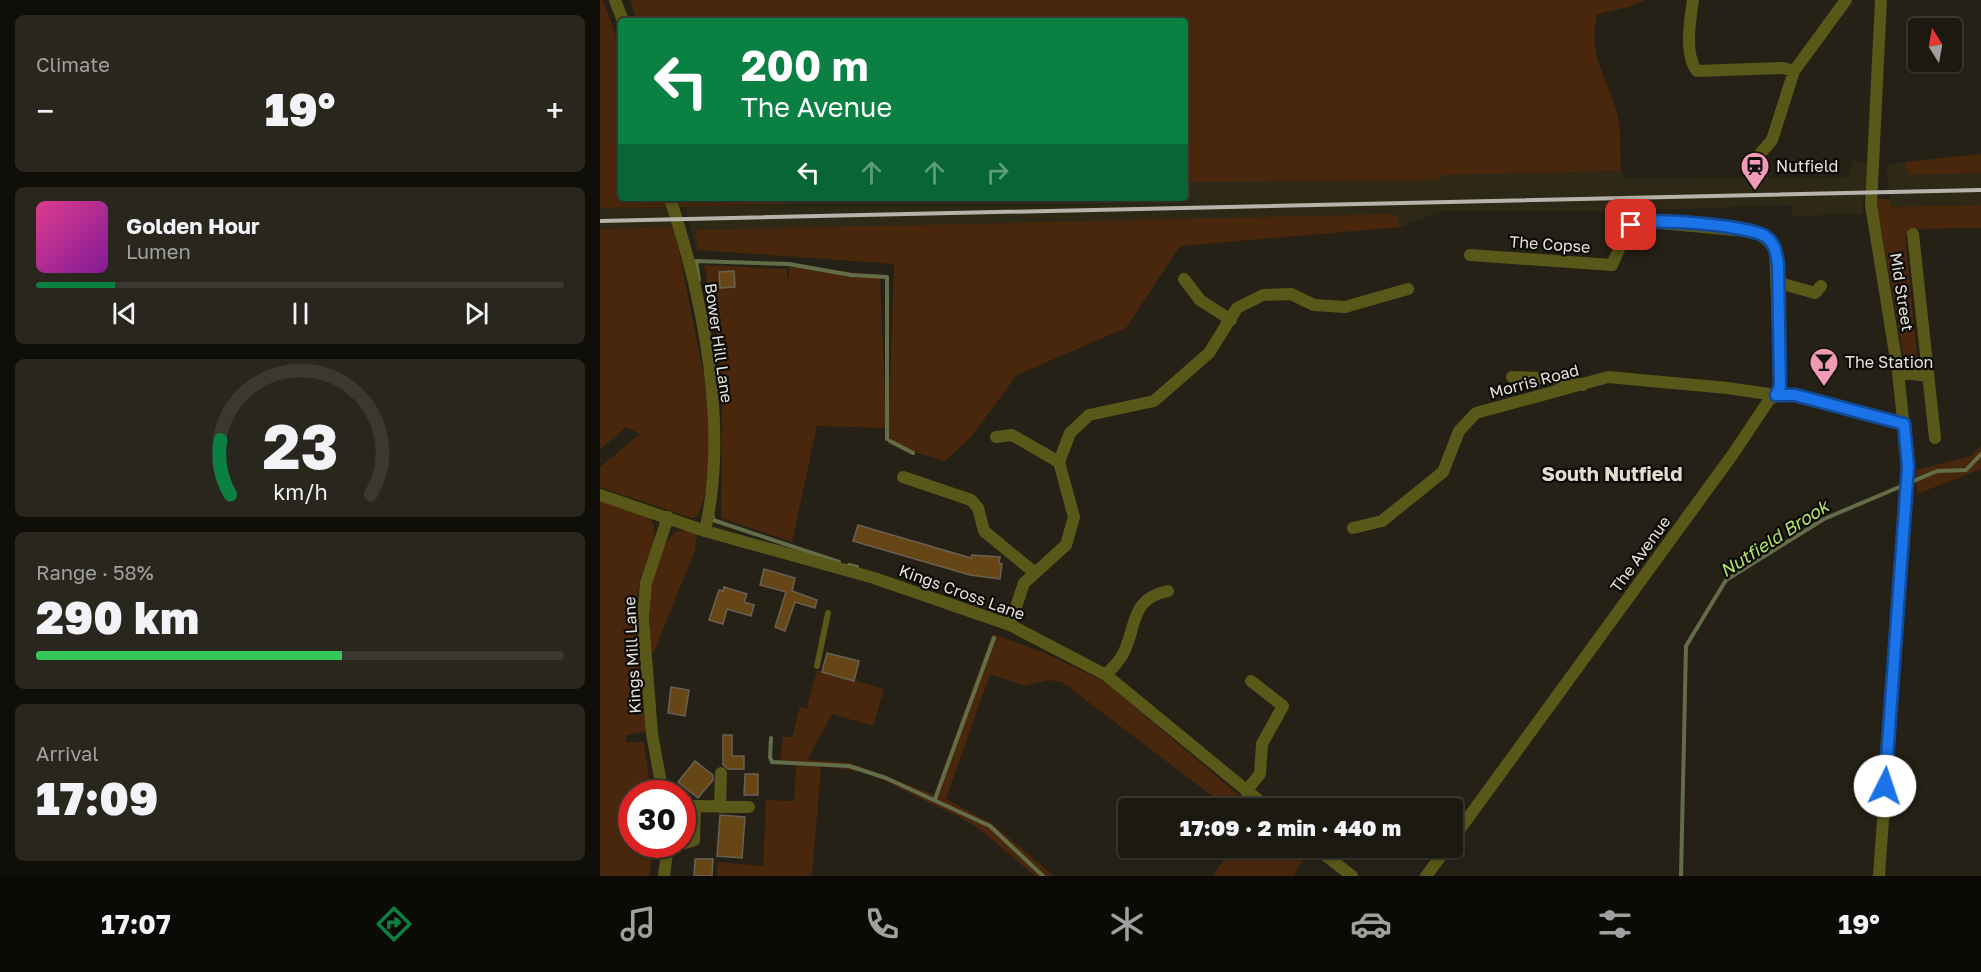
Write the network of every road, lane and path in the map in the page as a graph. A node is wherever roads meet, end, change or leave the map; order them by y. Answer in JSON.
{"nodes":[{"id":1,"x":615,"y":0,"type":"edge"},
{"id":2,"x":1693,"y":0,"type":"edge"},
{"id":3,"x":1846,"y":0,"type":"edge"},
{"id":4,"x":1881,"y":0,"type":"edge"},
{"id":5,"x":622,"y":18,"type":"edge"},
{"id":6,"x":1794,"y":71,"type":"junction"},
{"id":7,"x":1753,"y":162,"type":"dead end"},
{"id":8,"x":671,"y":201,"type":"edge"},
{"id":9,"x":1913,"y":234,"type":"dead end"},
{"id":10,"x":1470,"y":255,"type":"dead end"},
{"id":11,"x":1184,"y":279,"type":"dead end"},
{"id":12,"x":1776,"y":282,"type":"junction"},
{"id":13,"x":1821,"y":286,"type":"dead end"},
{"id":14,"x":1408,"y":289,"type":"dead end"},
{"id":15,"x":1231,"y":320,"type":"junction"},
{"id":16,"x":1898,"y":372,"type":"junction"},
{"id":17,"x":1928,"y":376,"type":"junction"},
{"id":18,"x":1512,"y":377,"type":"dead end"},
{"id":19,"x":1583,"y":385,"type":"junction"},
{"id":20,"x":1776,"y":395,"type":"junction"},
{"id":21,"x":1904,"y":424,"type":"junction"},
{"id":22,"x":996,"y":436,"type":"dead end"},
{"id":23,"x":1935,"y":438,"type":"dead end"},
{"id":24,"x":1059,"y":462,"type":"junction"},
{"id":25,"x":903,"y":477,"type":"dead end"},
{"id":26,"x":600,"y":495,"type":"edge"},
{"id":27,"x":668,"y":517,"type":"junction"},
{"id":28,"x":1353,"y":528,"type":"dead end"},
{"id":29,"x":705,"y":531,"type":"junction"},
{"id":30,"x":1035,"y":573,"type":"junction"},
{"id":31,"x":1168,"y":591,"type":"dead end"},
{"id":32,"x":828,"y":613,"type":"dead end"},
{"id":33,"x":1010,"y":625,"type":"junction"},
{"id":34,"x":817,"y":666,"type":"dead end"},
{"id":35,"x":1106,"y":675,"type":"junction"},
{"id":36,"x":1251,"y":681,"type":"dead end"},
{"id":37,"x":721,"y":773,"type":"dead end"},
{"id":38,"x":660,"y":780,"type":"edge"},
{"id":39,"x":1246,"y":791,"type":"junction"},
{"id":40,"x":1255,"y":798,"type":"edge"},
{"id":41,"x":696,"y":806,"type":"edge"},
{"id":42,"x":720,"y":807,"type":"junction"},
{"id":43,"x":749,"y":807,"type":"dead end"},
{"id":44,"x":1463,"y":825,"type":"edge"},
{"id":45,"x":666,"y":858,"type":"edge"},
{"id":46,"x":1329,"y":858,"type":"edge"},
{"id":47,"x":1440,"y":858,"type":"edge"},
{"id":48,"x":663,"y":876,"type":"edge"},
{"id":49,"x":1352,"y":876,"type":"edge"},
{"id":50,"x":1426,"y":876,"type":"edge"},
{"id":51,"x":1879,"y":876,"type":"edge"}],
"edges":[{"from":1,"to":5,"type":"street"},
{"from":2,"to":6,"type":"street"},
{"from":3,"to":6,"type":"street"},
{"from":4,"to":16,"type":"street","name":"Mid Street"},
{"from":6,"to":7,"type":"street"},
{"from":8,"to":29,"type":"street","name":"Bower Hill Lane"},
{"from":9,"to":17,"type":"street"},
{"from":10,"to":12,"type":"street","name":"The Copse"},
{"from":11,"to":15,"type":"street"},
{"from":12,"to":13,"type":"street"},
{"from":12,"to":20,"type":"street"},
{"from":14,"to":15,"type":"street"},
{"from":15,"to":24,"type":"street"},
{"from":16,"to":17,"type":"street"},
{"from":16,"to":21,"type":"street","name":"Mid Street"},
{"from":17,"to":23,"type":"street"},
{"from":18,"to":19,"type":"street"},
{"from":19,"to":20,"type":"street","name":"Morris Road"},
{"from":19,"to":28,"type":"street","name":"Morris Road"},
{"from":20,"to":21,"type":"street"},
{"from":20,"to":44,"type":"street","name":"The Avenue"},
{"from":21,"to":51,"type":"street","name":"Mid Street"},
{"from":22,"to":24,"type":"street"},
{"from":24,"to":30,"type":"street"},
{"from":25,"to":30,"type":"street"},
{"from":26,"to":27,"type":"street","name":"Kings Cross Lane"},
{"from":27,"to":29,"type":"street","name":"Kings Cross Lane"},
{"from":27,"to":38,"type":"street","name":"Kings Mill Lane"},
{"from":29,"to":33,"type":"street","name":"Kings Cross Lane"},
{"from":30,"to":33,"type":"street"},
{"from":31,"to":35,"type":"street"},
{"from":32,"to":34,"type":"lane"},
{"from":33,"to":35,"type":"street","name":"Kings Cross Lane"},
{"from":35,"to":39,"type":"street","name":"Kings Cross Lane"},
{"from":36,"to":39,"type":"street"},
{"from":37,"to":42,"type":"street"},
{"from":39,"to":40,"type":"street","name":"Kings Cross Lane"},
{"from":41,"to":42,"type":"street"},
{"from":42,"to":43,"type":"street"},
{"from":45,"to":48,"type":"street"},
{"from":46,"to":49,"type":"street"},
{"from":47,"to":50,"type":"street"}]}
